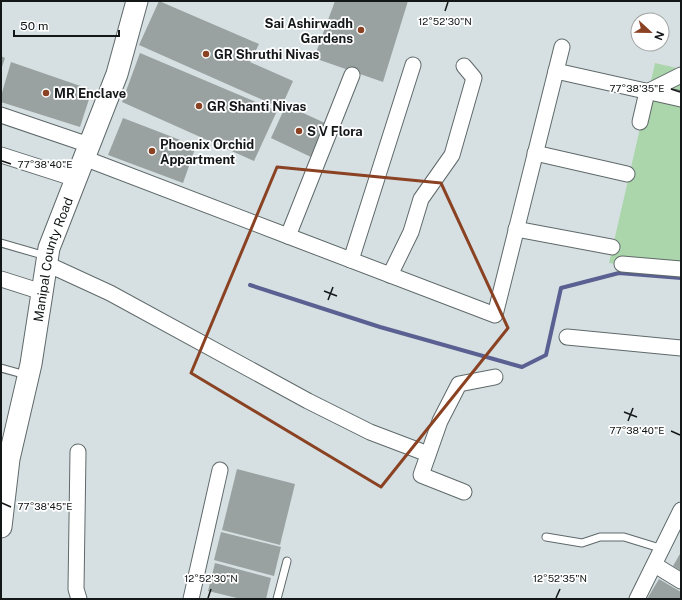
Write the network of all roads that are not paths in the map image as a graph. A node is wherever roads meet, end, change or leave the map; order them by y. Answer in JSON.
{"nodes":[{"id":1,"x":138,"y":1,"type":"edge"},
{"id":2,"x":562,"y":47,"type":"dead end"},
{"id":3,"x":413,"y":65,"type":"dead end"},
{"id":4,"x":464,"y":66,"type":"dead end"},
{"id":5,"x":556,"y":71,"type":"junction"},
{"id":6,"x":352,"y":75,"type":"dead end"},
{"id":7,"x":681,"y":76,"type":"edge"},
{"id":8,"x":647,"y":92,"type":"junction"},
{"id":9,"x":681,"y":99,"type":"edge"},
{"id":10,"x":1,"y":115,"type":"edge"},
{"id":11,"x":640,"y":122,"type":"dead end"},
{"id":12,"x":87,"y":151,"type":"junction"},
{"id":13,"x":535,"y":153,"type":"junction"},
{"id":14,"x":1,"y":155,"type":"edge"},
{"id":15,"x":627,"y":174,"type":"dead end"},
{"id":16,"x":76,"y":178,"type":"junction"},
{"id":17,"x":516,"y":229,"type":"junction"},
{"id":18,"x":288,"y":236,"type":"junction"},
{"id":19,"x":1,"y":243,"type":"edge"},
{"id":20,"x":612,"y":247,"type":"dead end"},
{"id":21,"x":48,"y":260,"type":"junction"},
{"id":22,"x":351,"y":260,"type":"junction"},
{"id":23,"x":622,"y":264,"type":"dead end"},
{"id":24,"x":681,"y":269,"type":"edge"},
{"id":25,"x":390,"y":275,"type":"junction"},
{"id":26,"x":1,"y":279,"type":"edge"},
{"id":27,"x":42,"y":292,"type":"junction"},
{"id":28,"x":567,"y":337,"type":"dead end"},
{"id":29,"x":681,"y":348,"type":"edge"},
{"id":30,"x":1,"y":368,"type":"edge"},
{"id":31,"x":28,"y":376,"type":"junction"},
{"id":32,"x":495,"y":377,"type":"dead end"},
{"id":33,"x":78,"y":452,"type":"dead end"},
{"id":34,"x":428,"y":454,"type":"junction"},
{"id":35,"x":5,"y":458,"type":"edge"},
{"id":36,"x":220,"y":470,"type":"dead end"},
{"id":37,"x":464,"y":492,"type":"dead end"},
{"id":38,"x":681,"y":510,"type":"edge"},
{"id":39,"x":1,"y":527,"type":"edge"},
{"id":40,"x":546,"y":537,"type":"dead end"},
{"id":41,"x":663,"y":549,"type":"junction"},
{"id":42,"x":287,"y":561,"type":"dead end"},
{"id":43,"x":655,"y":565,"type":"junction"},
{"id":44,"x":681,"y":581,"type":"edge"},
{"id":45,"x":79,"y":599,"type":"edge"},
{"id":46,"x":191,"y":599,"type":"edge"},
{"id":47,"x":277,"y":599,"type":"edge"},
{"id":48,"x":637,"y":599,"type":"edge"}],
"edges":[{"from":1,"to":12,"type":"main road","name":"Manipal County Road"},
{"from":2,"to":5,"type":"street"},
{"from":3,"to":22,"type":"street"},
{"from":4,"to":25,"type":"street"},
{"from":5,"to":8,"type":"street"},
{"from":5,"to":13,"type":"street"},
{"from":6,"to":18,"type":"street"},
{"from":7,"to":8,"type":"street"},
{"from":8,"to":9,"type":"street"},
{"from":8,"to":11,"type":"street"},
{"from":10,"to":12,"type":"street"},
{"from":12,"to":16,"type":"main road","name":"Manipal County Road"},
{"from":12,"to":18,"type":"street"},
{"from":13,"to":15,"type":"street"},
{"from":13,"to":17,"type":"street"},
{"from":14,"to":16,"type":"street"},
{"from":16,"to":21,"type":"main road","name":"Manipal County Road"},
{"from":17,"to":20,"type":"street"},
{"from":17,"to":25,"type":"street"},
{"from":18,"to":22,"type":"street"},
{"from":19,"to":21,"type":"lane"},
{"from":21,"to":27,"type":"main road","name":"Manipal County Road"},
{"from":21,"to":34,"type":"street"},
{"from":22,"to":25,"type":"street"},
{"from":23,"to":24,"type":"street"},
{"from":26,"to":27,"type":"street"},
{"from":27,"to":31,"type":"main road","name":"Manipal County Road"},
{"from":28,"to":29,"type":"street"},
{"from":30,"to":31,"type":"lane"},
{"from":31,"to":35,"type":"main road","name":"Manipal County Road"},
{"from":32,"to":34,"type":"street"},
{"from":33,"to":45,"type":"street"},
{"from":34,"to":37,"type":"street"},
{"from":35,"to":39,"type":"main road","name":"Manipal County Road"},
{"from":36,"to":46,"type":"street"},
{"from":38,"to":41,"type":"street"},
{"from":40,"to":41,"type":"lane"},
{"from":41,"to":43,"type":"street"},
{"from":42,"to":47,"type":"lane"},
{"from":43,"to":44,"type":"street"},
{"from":43,"to":48,"type":"street"}]}
